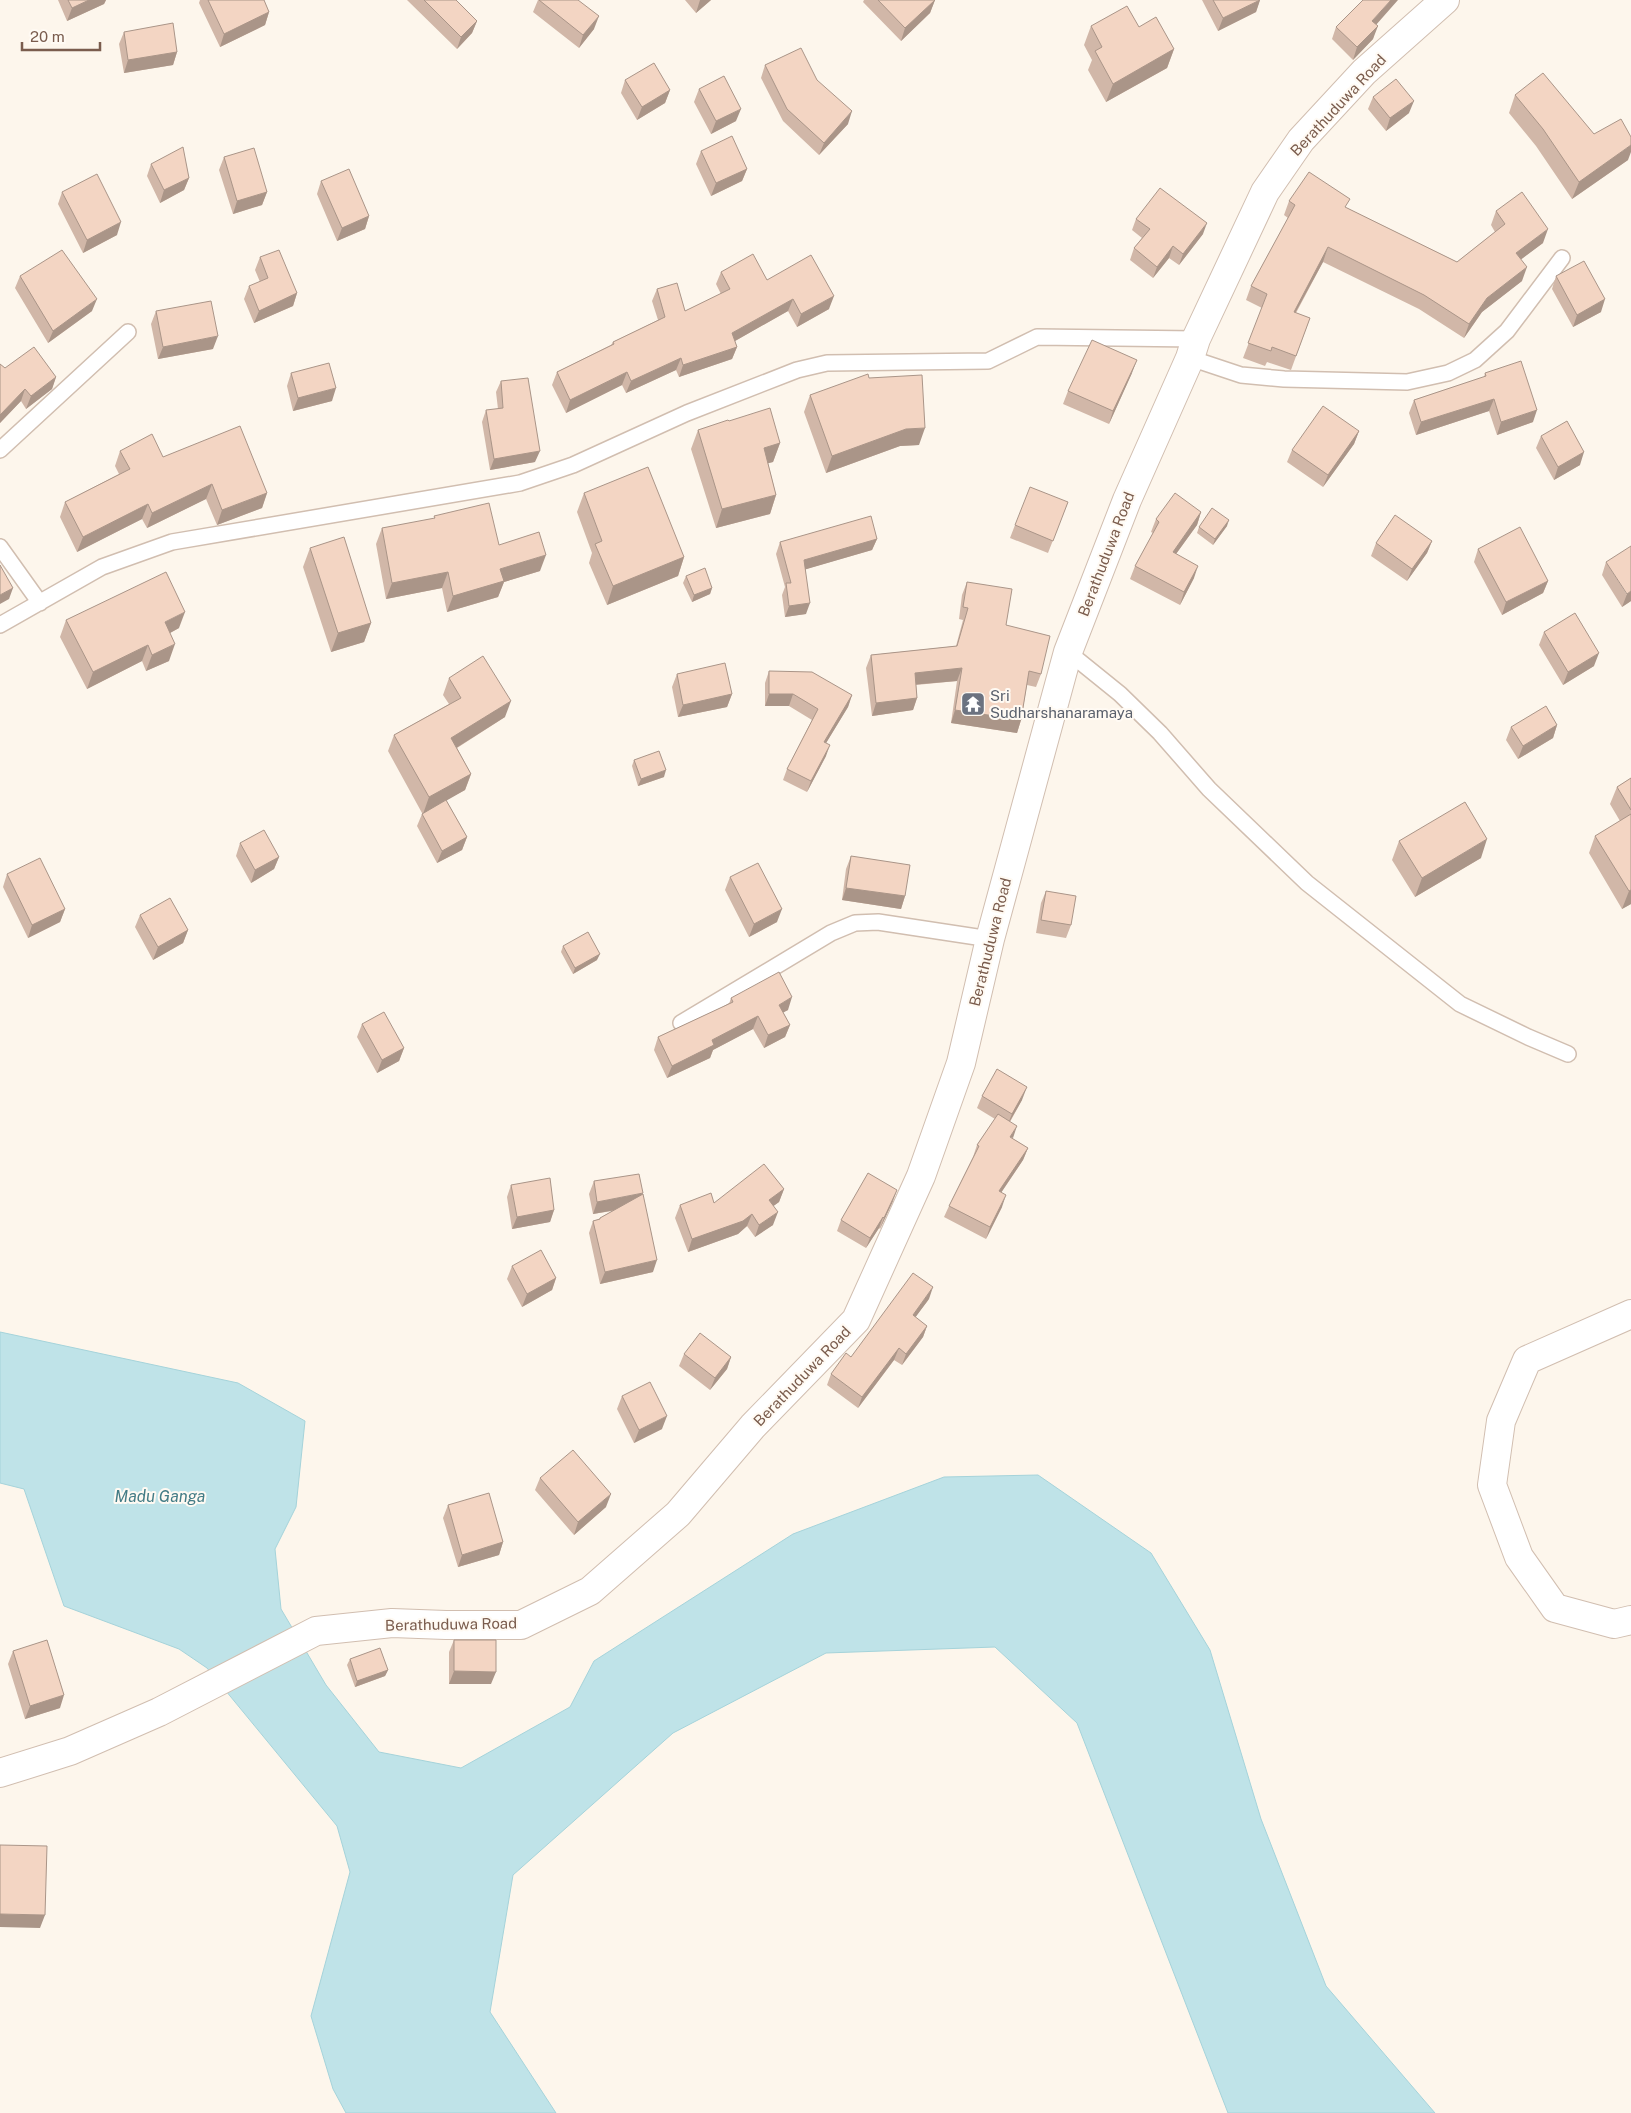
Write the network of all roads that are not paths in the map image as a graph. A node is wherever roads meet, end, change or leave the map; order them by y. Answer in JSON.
{"nodes":[{"id":1,"x":1445,"y":0,"type":"edge"},
{"id":2,"x":1562,"y":258,"type":"dead end"},
{"id":3,"x":128,"y":332,"type":"dead end"},
{"id":4,"x":1193,"y":348,"type":"junction"},
{"id":5,"x":0,"y":450,"type":"edge"},
{"id":6,"x":0,"y":547,"type":"edge"},
{"id":7,"x":40,"y":603,"type":"junction"},
{"id":8,"x":0,"y":625,"type":"edge"},
{"id":9,"x":1068,"y":652,"type":"junction"},
{"id":10,"x":990,"y":939,"type":"junction"},
{"id":11,"x":681,"y":1023,"type":"dead end"},
{"id":12,"x":1568,"y":1054,"type":"dead end"},
{"id":13,"x":1631,"y":1314,"type":"edge"},
{"id":14,"x":1631,"y":1620,"type":"edge"},
{"id":15,"x":0,"y":1773,"type":"edge"}],
"edges":[{"from":1,"to":4,"type":"street","name":"Berathuduwa Road"},
{"from":2,"to":4,"type":"lane"},
{"from":3,"to":5,"type":"lane"},
{"from":4,"to":7,"type":"lane"},
{"from":4,"to":9,"type":"street","name":"Berathuduwa Road"},
{"from":6,"to":7,"type":"lane"},
{"from":7,"to":8,"type":"lane"},
{"from":9,"to":10,"type":"street","name":"Berathuduwa Road"},
{"from":9,"to":12,"type":"lane"},
{"from":10,"to":11,"type":"lane"},
{"from":10,"to":15,"type":"street","name":"Berathuduwa Road"},
{"from":13,"to":14,"type":"street"}]}
